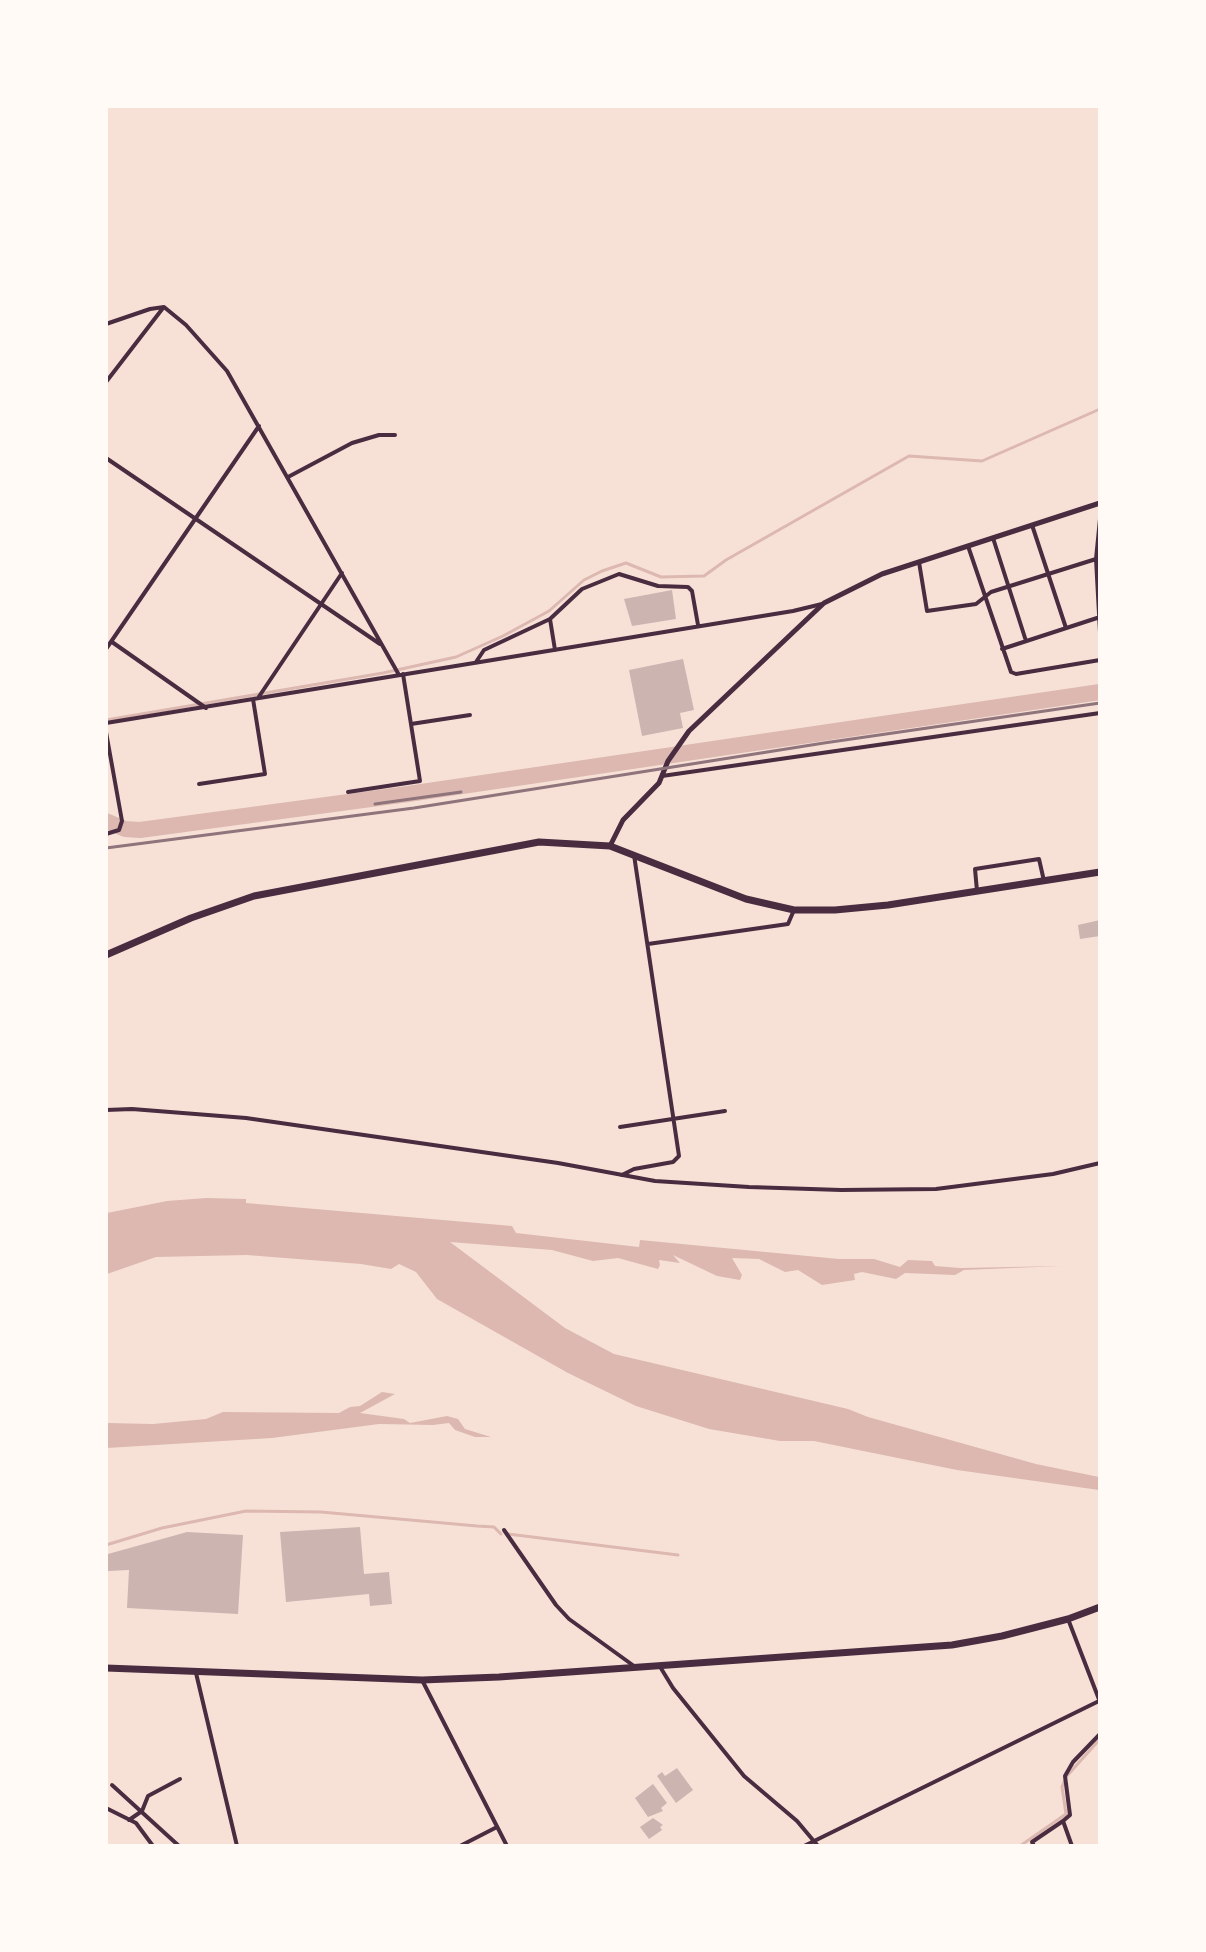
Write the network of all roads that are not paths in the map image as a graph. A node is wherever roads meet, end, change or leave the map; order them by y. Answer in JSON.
{"nodes":[{"id":1,"x":164,"y":307,"type":"junction"},
{"id":2,"x":106,"y":324,"type":"edge"},
{"id":3,"x":106,"y":382,"type":"edge"},
{"id":4,"x":259,"y":426,"type":"junction"},
{"id":5,"x":395,"y":435,"type":"dead end"},
{"id":6,"x":106,"y":458,"type":"edge"},
{"id":7,"x":288,"y":477,"type":"junction"},
{"id":8,"x":1100,"y":502,"type":"edge"},
{"id":9,"x":195,"y":519,"type":"junction"},
{"id":10,"x":1100,"y":519,"type":"edge"},
{"id":11,"x":1032,"y":525,"type":"junction"},
{"id":12,"x":993,"y":538,"type":"junction"},
{"id":13,"x":968,"y":546,"type":"junction"},
{"id":14,"x":1095,"y":559,"type":"junction"},
{"id":15,"x":919,"y":562,"type":"junction"},
{"id":16,"x":342,"y":573,"type":"junction"},
{"id":17,"x":1048,"y":574,"type":"junction"},
{"id":18,"x":1009,"y":586,"type":"junction"},
{"id":19,"x":985,"y":597,"type":"junction"},
{"id":20,"x":824,"y":603,"type":"junction"},
{"id":21,"x":321,"y":604,"type":"junction"},
{"id":22,"x":1097,"y":618,"type":"junction"},
{"id":23,"x":550,"y":619,"type":"junction"},
{"id":24,"x":1099,"y":624,"type":"edge"},
{"id":25,"x":698,"y":625,"type":"junction"},
{"id":26,"x":1066,"y":628,"type":"junction"},
{"id":27,"x":1100,"y":632,"type":"edge"},
{"id":28,"x":1026,"y":641,"type":"junction"},
{"id":29,"x":112,"y":642,"type":"junction"},
{"id":30,"x":381,"y":644,"type":"junction"},
{"id":31,"x":1002,"y":649,"type":"junction"},
{"id":32,"x":106,"y":650,"type":"edge"},
{"id":33,"x":555,"y":650,"type":"junction"},
{"id":34,"x":1100,"y":660,"type":"edge"},
{"id":35,"x":475,"y":662,"type":"junction"},
{"id":36,"x":401,"y":674,"type":"junction"},
{"id":37,"x":255,"y":699,"type":"junction"},
{"id":38,"x":206,"y":708,"type":"junction"},
{"id":39,"x":1100,"y":713,"type":"edge"},
{"id":40,"x":470,"y":715,"type":"dead end"},
{"id":41,"x":106,"y":723,"type":"edge"},
{"id":42,"x":411,"y":724,"type":"junction"},
{"id":43,"x":106,"y":732,"type":"edge"},
{"id":44,"x":662,"y":776,"type":"junction"},
{"id":45,"x":199,"y":784,"type":"dead end"},
{"id":46,"x":348,"y":792,"type":"dead end"},
{"id":47,"x":106,"y":834,"type":"edge"},
{"id":48,"x":610,"y":846,"type":"junction"},
{"id":49,"x":633,"y":854,"type":"junction"},
{"id":50,"x":1100,"y":872,"type":"edge"},
{"id":51,"x":1044,"y":881,"type":"junction"},
{"id":52,"x":977,"y":891,"type":"junction"},
{"id":53,"x":794,"y":910,"type":"junction"},
{"id":54,"x":648,"y":944,"type":"junction"},
{"id":55,"x":106,"y":955,"type":"edge"},
{"id":56,"x":106,"y":1110,"type":"edge"},
{"id":57,"x":725,"y":1111,"type":"dead end"},
{"id":58,"x":675,"y":1119,"type":"junction"},
{"id":59,"x":620,"y":1127,"type":"dead end"},
{"id":60,"x":1100,"y":1163,"type":"edge"},
{"id":61,"x":621,"y":1176,"type":"junction"},
{"id":62,"x":504,"y":1530,"type":"dead end"},
{"id":63,"x":1100,"y":1607,"type":"edge"},
{"id":64,"x":1068,"y":1618,"type":"junction"},
{"id":65,"x":659,"y":1665,"type":"junction"},
{"id":66,"x":636,"y":1667,"type":"junction"},
{"id":67,"x":106,"y":1668,"type":"edge"},
{"id":68,"x":196,"y":1673,"type":"junction"},
{"id":69,"x":422,"y":1680,"type":"junction"},
{"id":70,"x":1099,"y":1701,"type":"edge"},
{"id":71,"x":1100,"y":1734,"type":"edge"},
{"id":72,"x":180,"y":1779,"type":"dead end"},
{"id":73,"x":112,"y":1785,"type":"dead end"},
{"id":74,"x":106,"y":1808,"type":"edge"},
{"id":75,"x":142,"y":1811,"type":"junction"},
{"id":76,"x":129,"y":1820,"type":"junction"},
{"id":77,"x":1063,"y":1821,"type":"junction"},
{"id":78,"x":497,"y":1827,"type":"junction"},
{"id":79,"x":814,"y":1840,"type":"junction"},
{"id":80,"x":153,"y":1845,"type":"edge"},
{"id":81,"x":179,"y":1845,"type":"edge"},
{"id":82,"x":237,"y":1845,"type":"edge"},
{"id":83,"x":460,"y":1845,"type":"edge"},
{"id":84,"x":507,"y":1845,"type":"edge"},
{"id":85,"x":804,"y":1845,"type":"edge"},
{"id":86,"x":818,"y":1845,"type":"edge"},
{"id":87,"x":1034,"y":1845,"type":"edge"},
{"id":88,"x":1072,"y":1845,"type":"edge"}],
"edges":[{"from":1,"to":2,"type":"street"},
{"from":1,"to":3,"type":"street"},
{"from":1,"to":4,"type":"street"},
{"from":4,"to":7,"type":"street"},
{"from":4,"to":9,"type":"street"},
{"from":5,"to":7,"type":"street"},
{"from":6,"to":9,"type":"street"},
{"from":7,"to":16,"type":"street"},
{"from":8,"to":11,"type":"street"},
{"from":9,"to":21,"type":"street"},
{"from":9,"to":29,"type":"street"},
{"from":10,"to":14,"type":"street"},
{"from":11,"to":12,"type":"street"},
{"from":11,"to":17,"type":"street"},
{"from":12,"to":13,"type":"street"},
{"from":12,"to":18,"type":"street"},
{"from":13,"to":15,"type":"street"},
{"from":13,"to":19,"type":"street"},
{"from":14,"to":17,"type":"street"},
{"from":14,"to":22,"type":"street"},
{"from":15,"to":19,"type":"street"},
{"from":15,"to":20,"type":"street"},
{"from":16,"to":21,"type":"street"},
{"from":16,"to":30,"type":"street"},
{"from":17,"to":18,"type":"street"},
{"from":17,"to":26,"type":"street"},
{"from":18,"to":19,"type":"street"},
{"from":18,"to":28,"type":"street"},
{"from":19,"to":31,"type":"street"},
{"from":20,"to":25,"type":"street"},
{"from":20,"to":44,"type":"street"},
{"from":21,"to":30,"type":"street"},
{"from":21,"to":37,"type":"street"},
{"from":22,"to":24,"type":"street"},
{"from":22,"to":26,"type":"street"},
{"from":23,"to":25,"type":"street"},
{"from":23,"to":33,"type":"street"},
{"from":23,"to":35,"type":"street"},
{"from":24,"to":27,"type":"street"},
{"from":25,"to":33,"type":"street"},
{"from":26,"to":28,"type":"street"},
{"from":28,"to":31,"type":"street"},
{"from":29,"to":32,"type":"street"},
{"from":29,"to":38,"type":"street"},
{"from":30,"to":36,"type":"street"},
{"from":31,"to":34,"type":"street"},
{"from":33,"to":35,"type":"street"},
{"from":35,"to":36,"type":"street"},
{"from":36,"to":37,"type":"street"},
{"from":36,"to":42,"type":"street"},
{"from":37,"to":38,"type":"street"},
{"from":37,"to":45,"type":"street"},
{"from":38,"to":41,"type":"street"},
{"from":39,"to":44,"type":"street"},
{"from":40,"to":42,"type":"street"},
{"from":42,"to":46,"type":"street"},
{"from":43,"to":47,"type":"street"},
{"from":44,"to":48,"type":"street"},
{"from":48,"to":49,"type":"highway"},
{"from":48,"to":55,"type":"highway"},
{"from":49,"to":53,"type":"highway"},
{"from":49,"to":54,"type":"street"},
{"from":50,"to":51,"type":"highway"},
{"from":51,"to":52,"type":"highway"},
{"from":51,"to":52,"type":"street"},
{"from":52,"to":53,"type":"highway"},
{"from":53,"to":54,"type":"street"},
{"from":54,"to":58,"type":"street"},
{"from":56,"to":61,"type":"street"},
{"from":57,"to":58,"type":"street"},
{"from":58,"to":59,"type":"street"},
{"from":58,"to":61,"type":"street"},
{"from":60,"to":61,"type":"street"},
{"from":62,"to":66,"type":"street"},
{"from":63,"to":64,"type":"highway"},
{"from":64,"to":65,"type":"highway"},
{"from":64,"to":70,"type":"street"},
{"from":65,"to":66,"type":"highway"},
{"from":65,"to":79,"type":"street"},
{"from":66,"to":69,"type":"highway"},
{"from":67,"to":68,"type":"highway"},
{"from":68,"to":69,"type":"highway"},
{"from":68,"to":82,"type":"street"},
{"from":69,"to":78,"type":"street"},
{"from":70,"to":79,"type":"street"},
{"from":71,"to":77,"type":"street"},
{"from":72,"to":75,"type":"street"},
{"from":73,"to":75,"type":"street"},
{"from":74,"to":76,"type":"street"},
{"from":75,"to":76,"type":"street"},
{"from":75,"to":81,"type":"street"},
{"from":76,"to":80,"type":"street"},
{"from":77,"to":87,"type":"street"},
{"from":77,"to":88,"type":"street"},
{"from":78,"to":83,"type":"street"},
{"from":78,"to":84,"type":"street"},
{"from":79,"to":85,"type":"street"},
{"from":79,"to":86,"type":"street"}]}
